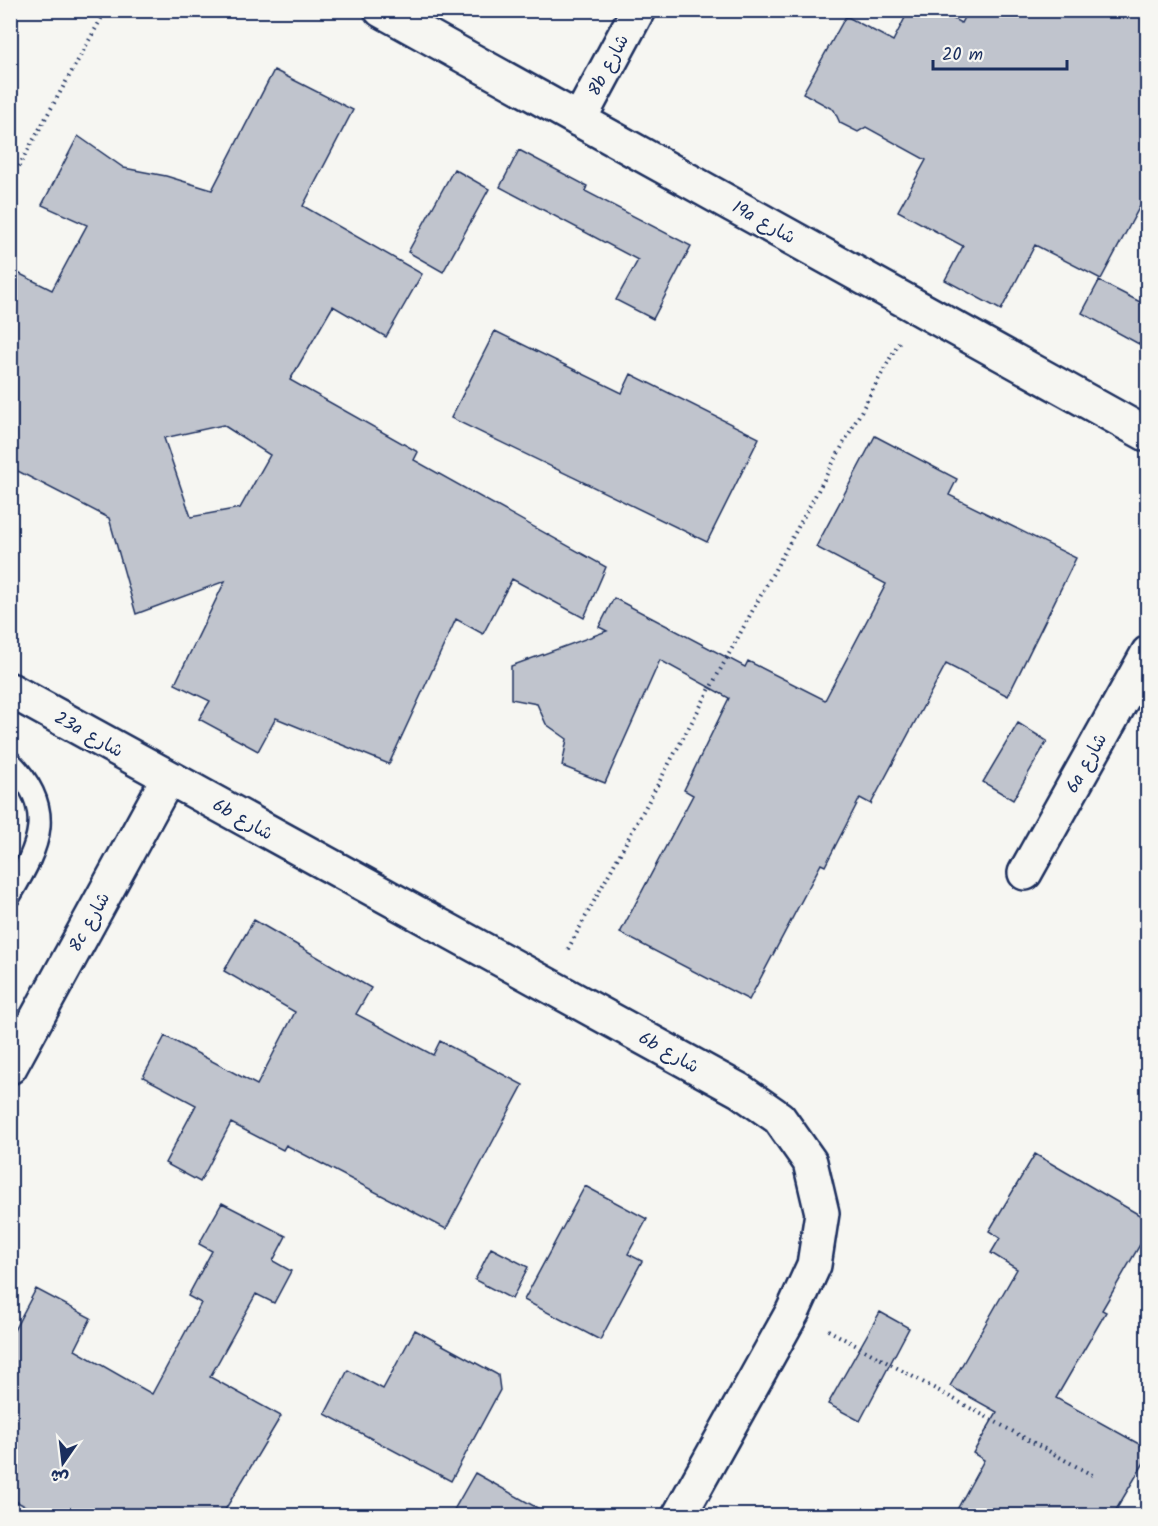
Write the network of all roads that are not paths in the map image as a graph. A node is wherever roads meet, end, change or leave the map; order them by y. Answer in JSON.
{"nodes":[{"id":1,"x":381,"y":10,"type":"edge"},
{"id":2,"x":638,"y":10,"type":"edge"},
{"id":3,"x":579,"y":120,"type":"junction"},
{"id":4,"x":1148,"y":435,"type":"edge"},
{"id":5,"x":1148,"y":653,"type":"edge"},
{"id":6,"x":10,"y":690,"type":"edge"},
{"id":7,"x":10,"y":762,"type":"edge"},
{"id":8,"x":168,"y":778,"type":"junction"},
{"id":9,"x":1025,"y":873,"type":"dead end"},
{"id":10,"x":10,"y":895,"type":"edge"},
{"id":11,"x":10,"y":1066,"type":"edge"},
{"id":12,"x":679,"y":1515,"type":"edge"}],
"edges":[{"from":1,"to":3,"type":"street","name":"19a شارع"},
{"from":2,"to":3,"type":"street","name":"8b شارع"},
{"from":3,"to":4,"type":"street","name":"19a شارع"},
{"from":5,"to":9,"type":"street","name":"6a شارع"},
{"from":6,"to":8,"type":"street","name":"23a شارع"},
{"from":7,"to":10,"type":"lane"},
{"from":8,"to":11,"type":"street","name":"8c شارع"},
{"from":8,"to":12,"type":"street","name":"6b شارع"}]}
